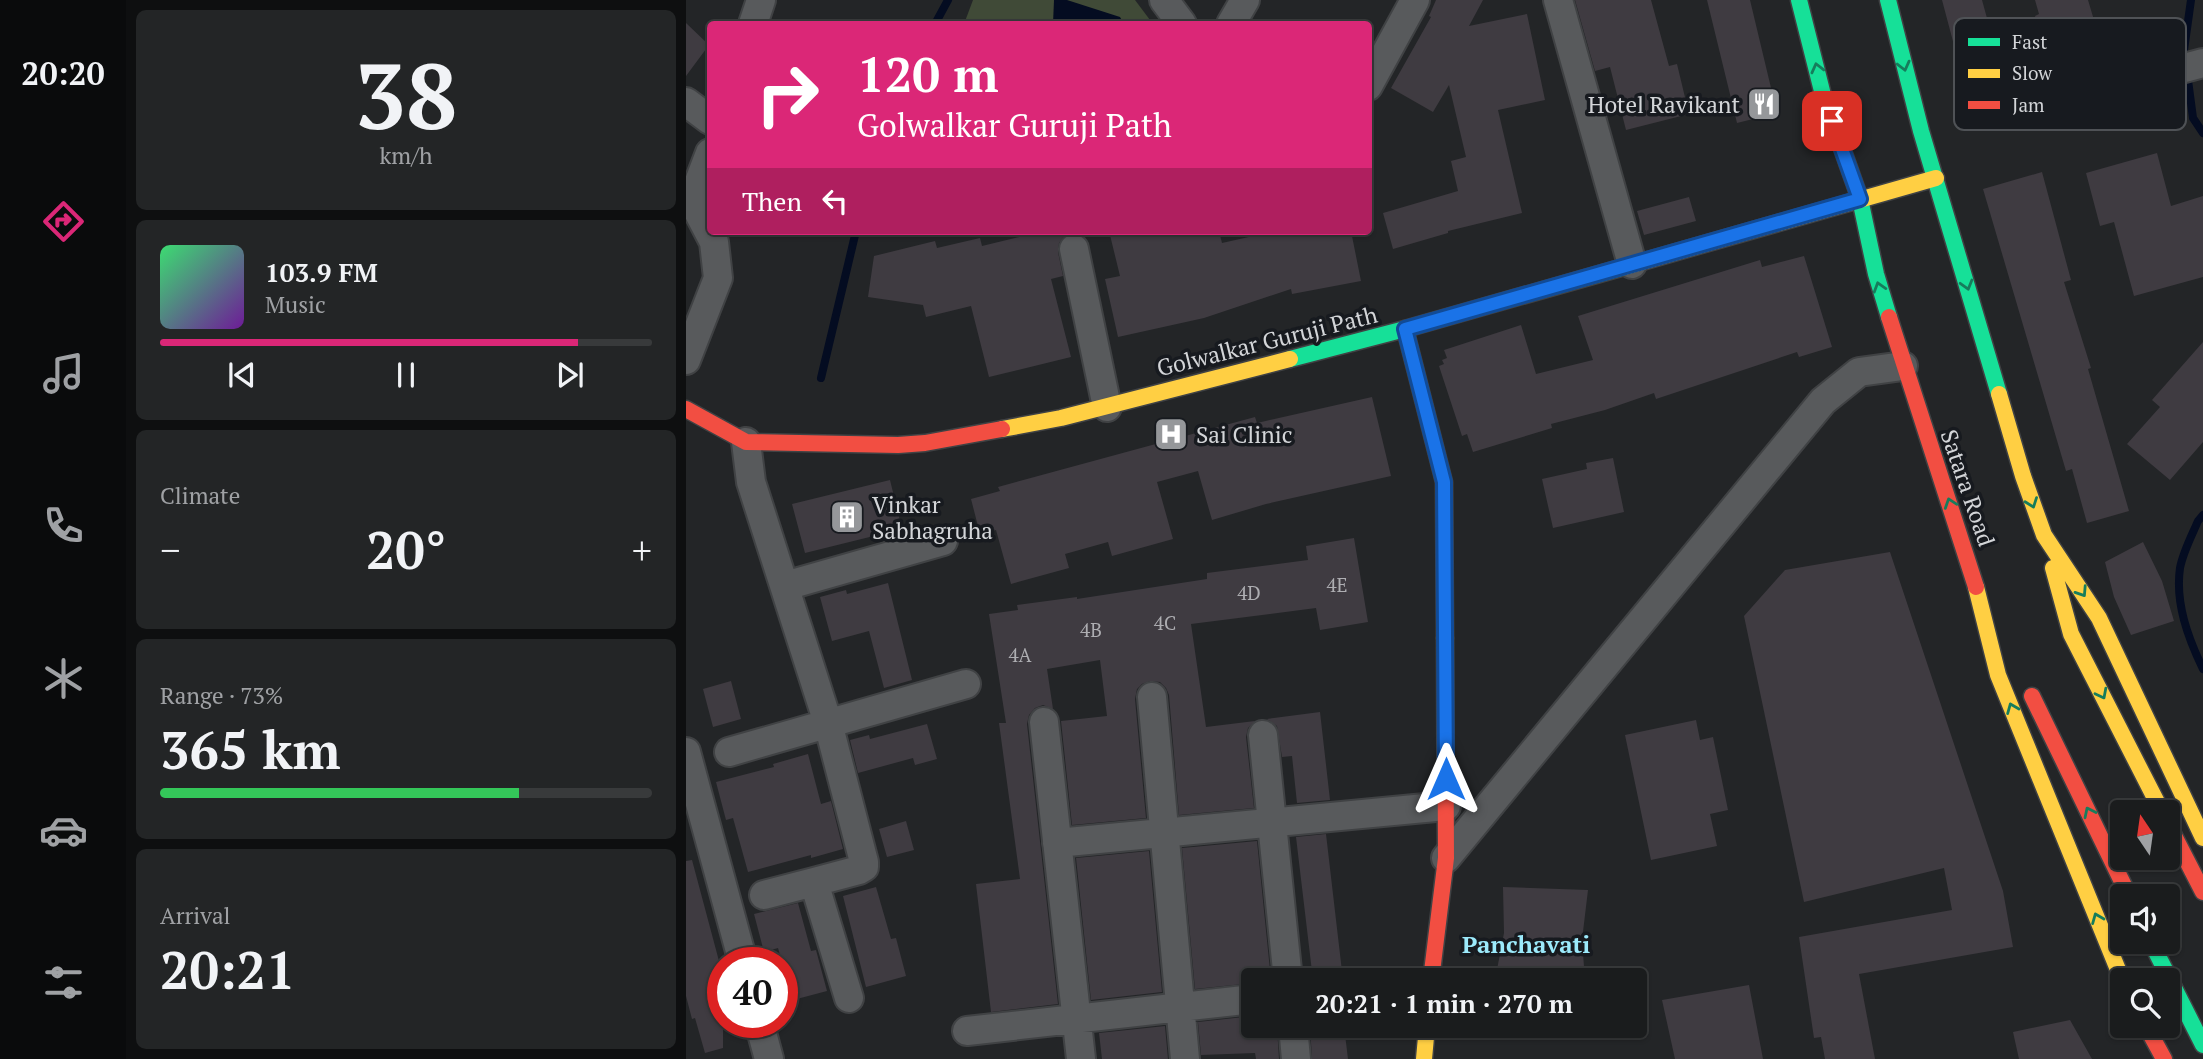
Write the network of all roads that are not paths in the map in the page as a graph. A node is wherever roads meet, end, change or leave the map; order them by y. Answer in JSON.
{"nodes":[{"id":1,"x":761,"y":0,"type":"edge"},
{"id":2,"x":1164,"y":0,"type":"edge"},
{"id":3,"x":1245,"y":0,"type":"edge"},
{"id":4,"x":1415,"y":0,"type":"edge"},
{"id":5,"x":1558,"y":0,"type":"edge"},
{"id":6,"x":1799,"y":0,"type":"edge"},
{"id":7,"x":1888,"y":0,"type":"edge"},
{"id":8,"x":754,"y":21,"type":"edge"},
{"id":9,"x":1180,"y":21,"type":"edge"},
{"id":10,"x":1233,"y":21,"type":"edge"},
{"id":11,"x":1372,"y":79,"type":"edge"},
{"id":12,"x":686,"y":102,"type":"edge"},
{"id":13,"x":707,"y":118,"type":"edge"},
{"id":14,"x":707,"y":160,"type":"edge"},
{"id":15,"x":1936,"y":178,"type":"junction"},
{"id":16,"x":1860,"y":199,"type":"junction"},
{"id":17,"x":689,"y":201,"type":"edge"},
{"id":18,"x":707,"y":231,"type":"edge"},
{"id":19,"x":709,"y":235,"type":"edge"},
{"id":20,"x":1074,"y":249,"type":"dead end"},
{"id":21,"x":1632,"y":264,"type":"junction"},
{"id":22,"x":1405,"y":329,"type":"junction"},
{"id":23,"x":686,"y":360,"type":"edge"},
{"id":24,"x":1903,"y":366,"type":"junction"},
{"id":25,"x":1107,"y":407,"type":"junction"},
{"id":26,"x":686,"y":409,"type":"edge"},
{"id":27,"x":746,"y":442,"type":"junction"},
{"id":28,"x":2044,"y":535,"type":"junction"},
{"id":29,"x":943,"y":541,"type":"dead end"},
{"id":30,"x":1971,"y":568,"type":"junction"},
{"id":31,"x":785,"y":586,"type":"junction"},
{"id":32,"x":2006,"y":640,"type":"dead end"},
{"id":33,"x":2023,"y":676,"type":"dead end"},
{"id":34,"x":966,"y":684,"type":"dead end"},
{"id":35,"x":1152,"y":697,"type":"dead end"},
{"id":36,"x":1044,"y":722,"type":"dead end"},
{"id":37,"x":828,"y":723,"type":"junction"},
{"id":38,"x":1263,"y":735,"type":"dead end"},
{"id":39,"x":686,"y":751,"type":"edge"},
{"id":40,"x":729,"y":752,"type":"dead end"},
{"id":41,"x":2156,"y":800,"type":"edge"},
{"id":42,"x":1446,"y":806,"type":"junction"},
{"id":43,"x":1272,"y":822,"type":"junction"},
{"id":44,"x":1164,"y":833,"type":"junction"},
{"id":45,"x":2203,"y":838,"type":"edge"},
{"id":46,"x":1058,"y":843,"type":"junction"},
{"id":47,"x":2180,"y":847,"type":"edge"},
{"id":48,"x":1446,"y":858,"type":"junction"},
{"id":49,"x":814,"y":882,"type":"junction"},
{"id":50,"x":2123,"y":884,"type":"edge"},
{"id":51,"x":2203,"y":892,"type":"edge"},
{"id":52,"x":764,"y":895,"type":"dead end"},
{"id":53,"x":739,"y":947,"type":"edge"},
{"id":54,"x":2157,"y":954,"type":"edge"},
{"id":55,"x":1287,"y":968,"type":"edge"},
{"id":56,"x":1432,"y":968,"type":"edge"},
{"id":57,"x":2117,"y":968,"type":"edge"},
{"id":58,"x":849,"y":999,"type":"dead end"},
{"id":59,"x":1241,"y":1000,"type":"edge"},
{"id":60,"x":1181,"y":1007,"type":"junction"},
{"id":61,"x":1076,"y":1018,"type":"junction"},
{"id":62,"x":967,"y":1031,"type":"dead end"},
{"id":63,"x":764,"y":1038,"type":"edge"},
{"id":64,"x":1294,"y":1038,"type":"edge"},
{"id":65,"x":1426,"y":1038,"type":"edge"},
{"id":66,"x":2153,"y":1038,"type":"edge"},
{"id":67,"x":2203,"y":1045,"type":"edge"},
{"id":68,"x":769,"y":1059,"type":"edge"},
{"id":69,"x":1081,"y":1059,"type":"edge"},
{"id":70,"x":1185,"y":1059,"type":"edge"},
{"id":71,"x":1296,"y":1059,"type":"edge"},
{"id":72,"x":1423,"y":1059,"type":"edge"},
{"id":73,"x":2164,"y":1059,"type":"edge"}],
"edges":[{"from":1,"to":8,"type":"street"},
{"from":2,"to":9,"type":"street"},
{"from":3,"to":10,"type":"street"},
{"from":4,"to":11,"type":"street"},
{"from":5,"to":21,"type":"street"},
{"from":16,"to":6,"type":"main road","name":"Satara Road","one_way":true},
{"from":7,"to":15,"type":"main road","one_way":true},
{"from":12,"to":13,"type":"street"},
{"from":14,"to":17,"type":"street"},
{"from":15,"to":16,"type":"main road","name":"Golwalkar Guruji Path"},
{"from":15,"to":28,"type":"main road","one_way":true},
{"from":16,"to":21,"type":"main road","name":"Golwalkar Guruji Path"},
{"from":24,"to":16,"type":"main road","name":"Satara Road","one_way":true},
{"from":17,"to":18,"type":"street"},
{"from":19,"to":23,"type":"street"},
{"from":20,"to":25,"type":"street"},
{"from":21,"to":22,"type":"main road","name":"Golwalkar Guruji Path"},
{"from":22,"to":25,"type":"main road","name":"Golwalkar Guruji Path"},
{"from":22,"to":42,"type":"main road"},
{"from":30,"to":24,"type":"main road","name":"Satara Road","one_way":true},
{"from":24,"to":48,"type":"street"},
{"from":25,"to":27,"type":"main road","name":"Golwalkar Guruji Path"},
{"from":26,"to":27,"type":"main road","name":"Golwalkar Guruji Path"},
{"from":27,"to":31,"type":"street"},
{"from":28,"to":41,"type":"main road","one_way":true},
{"from":28,"to":45,"type":"main road","one_way":true},
{"from":29,"to":31,"type":"street"},
{"from":30,"to":32,"type":"main road"},
{"from":57,"to":30,"type":"main road","name":"Satara Road","one_way":true},
{"from":31,"to":37,"type":"street"},
{"from":50,"to":33,"type":"main road","one_way":true},
{"from":34,"to":37,"type":"street"},
{"from":35,"to":44,"type":"street"},
{"from":36,"to":46,"type":"street"},
{"from":37,"to":40,"type":"street"},
{"from":37,"to":49,"type":"street"},
{"from":38,"to":43,"type":"street"},
{"from":39,"to":53,"type":"street"},
{"from":42,"to":43,"type":"street"},
{"from":42,"to":48,"type":"main road"},
{"from":43,"to":44,"type":"street"},
{"from":43,"to":55,"type":"street"},
{"from":44,"to":46,"type":"street"},
{"from":44,"to":60,"type":"street"},
{"from":46,"to":61,"type":"street"},
{"from":47,"to":51,"type":"main road"},
{"from":48,"to":56,"type":"main road"},
{"from":49,"to":52,"type":"street"},
{"from":49,"to":58,"type":"street"},
{"from":54,"to":67,"type":"main road"},
{"from":59,"to":60,"type":"street"},
{"from":60,"to":61,"type":"street"},
{"from":60,"to":70,"type":"street"},
{"from":61,"to":62,"type":"street"},
{"from":61,"to":69,"type":"street"},
{"from":63,"to":68,"type":"street"},
{"from":64,"to":71,"type":"street"},
{"from":65,"to":72,"type":"main road"},
{"from":66,"to":73,"type":"main road"}]}
